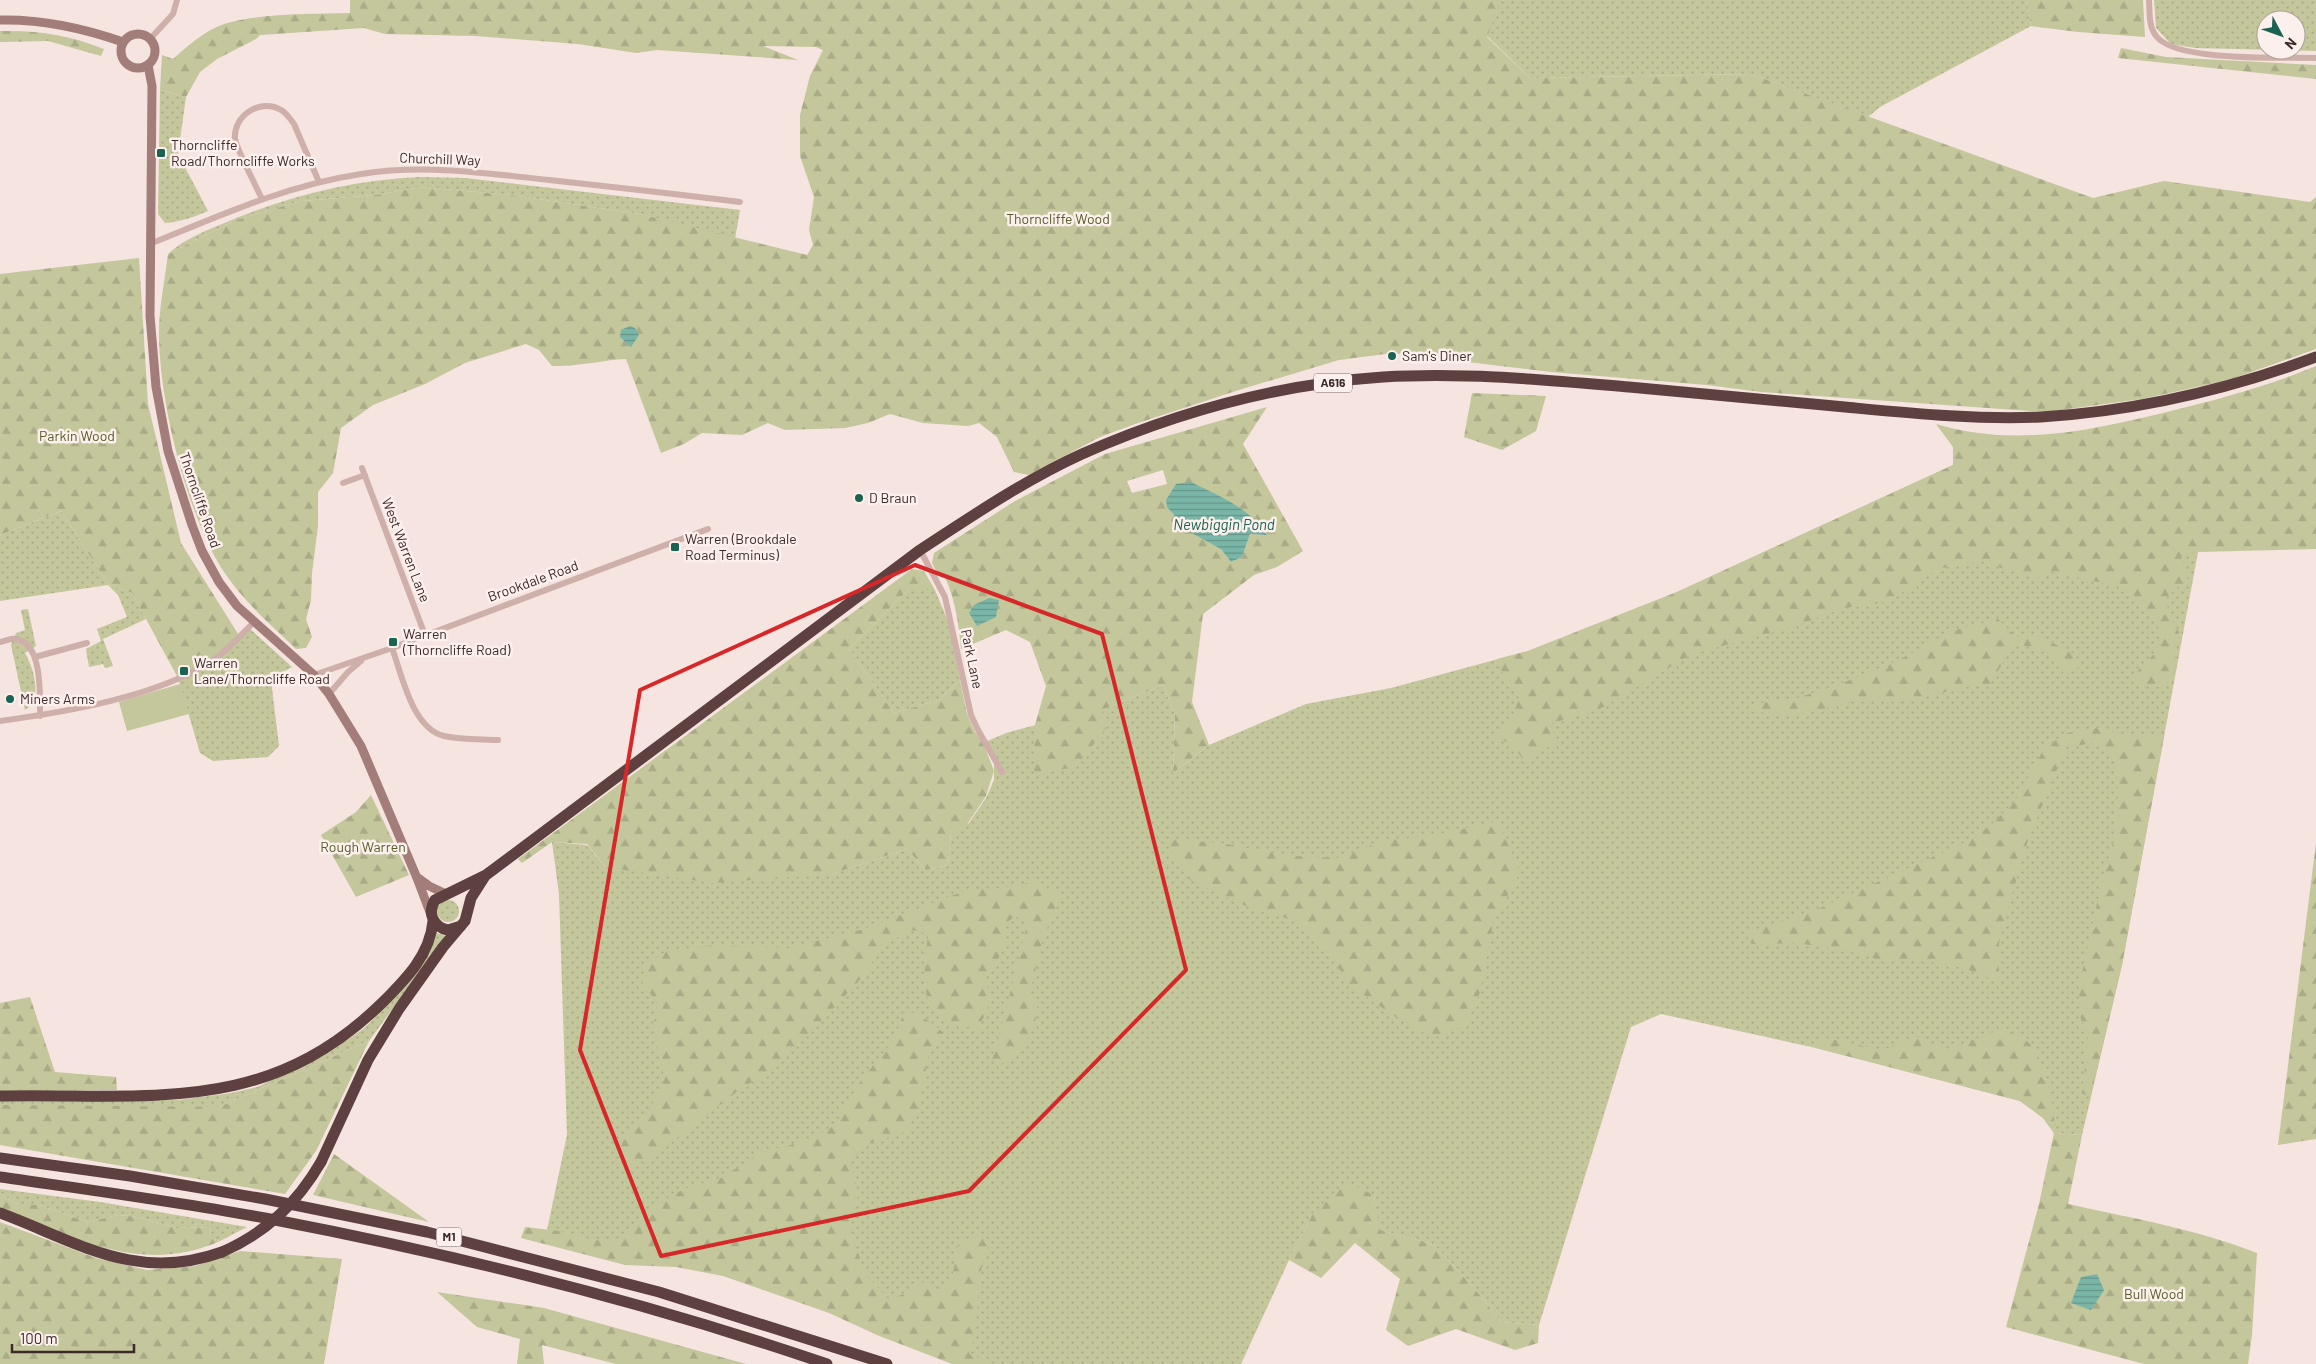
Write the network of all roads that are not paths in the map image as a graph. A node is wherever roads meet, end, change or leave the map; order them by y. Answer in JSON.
{"nodes":[{"id":1,"x":177,"y":0,"type":"edge"},
{"id":2,"x":2150,"y":0,"type":"edge"},
{"id":3,"x":0,"y":20,"type":"edge"},
{"id":4,"x":150,"y":39,"type":"junction"},
{"id":5,"x":123,"y":42,"type":"junction"},
{"id":6,"x":2316,"y":58,"type":"edge"},
{"id":7,"x":148,"y":65,"type":"junction"},
{"id":8,"x":319,"y":182,"type":"junction"},
{"id":9,"x":262,"y":199,"type":"junction"},
{"id":10,"x":740,"y":202,"type":"dead end"},
{"id":11,"x":150,"y":244,"type":"junction"},
{"id":12,"x":2316,"y":357,"type":"edge"},
{"id":13,"x":362,"y":468,"type":"dead end"},
{"id":14,"x":365,"y":475,"type":"junction"},
{"id":15,"x":344,"y":483,"type":"dead end"},
{"id":16,"x":708,"y":529,"type":"dead end"},
{"id":17,"x":920,"y":550,"type":"junction"},
{"id":18,"x":254,"y":622,"type":"junction"},
{"id":19,"x":425,"y":635,"type":"junction"},
{"id":20,"x":0,"y":642,"type":"edge"},
{"id":21,"x":87,"y":643,"type":"dead end"},
{"id":22,"x":392,"y":648,"type":"junction"},
{"id":23,"x":35,"y":657,"type":"junction"},
{"id":24,"x":366,"y":657,"type":"junction"},
{"id":25,"x":314,"y":675,"type":"junction"},
{"id":26,"x":329,"y":694,"type":"junction"},
{"id":27,"x":40,"y":716,"type":"junction"},
{"id":28,"x":0,"y":721,"type":"edge"},
{"id":29,"x":498,"y":740,"type":"dead end"},
{"id":30,"x":1002,"y":772,"type":"dead end"},
{"id":31,"x":486,"y":875,"type":"junction"},
{"id":32,"x":418,"y":878,"type":"junction"},
{"id":33,"x":447,"y":894,"type":"junction"},
{"id":34,"x":467,"y":908,"type":"junction"},
{"id":35,"x":432,"y":918,"type":"junction"},
{"id":36,"x":461,"y":926,"type":"junction"},
{"id":37,"x":0,"y":1096,"type":"edge"},
{"id":38,"x":0,"y":1158,"type":"edge"},
{"id":39,"x":0,"y":1177,"type":"edge"},
{"id":40,"x":0,"y":1213,"type":"edge"},
{"id":41,"x":828,"y":1364,"type":"edge"},
{"id":42,"x":887,"y":1364,"type":"edge"}],
"edges":[{"from":1,"to":4,"type":"street"},
{"from":2,"to":6,"type":"street"},
{"from":3,"to":5,"type":"street"},
{"from":4,"to":5,"type":"street"},
{"from":4,"to":7,"type":"street"},
{"from":5,"to":7,"type":"street"},
{"from":7,"to":11,"type":"street","name":"Thorncliffe Road"},
{"from":8,"to":9,"type":"street","name":"Churchill Way"},
{"from":8,"to":9,"type":"street"},
{"from":8,"to":10,"type":"street","name":"Churchill Way"},
{"from":9,"to":11,"type":"street","name":"Churchill Way"},
{"from":11,"to":18,"type":"street","name":"Thorncliffe Road"},
{"from":12,"to":17,"type":"highway","number":"A616"},
{"from":13,"to":14,"type":"street","name":"West Warren Lane"},
{"from":14,"to":15,"type":"street"},
{"from":14,"to":19,"type":"street","name":"West Warren Lane"},
{"from":16,"to":19,"type":"street","name":"Brookdale Road"},
{"from":17,"to":30,"type":"street","name":"Park Lane"},
{"from":17,"to":31,"type":"highway","number":"A616"},
{"from":18,"to":25,"type":"street","name":"Thorncliffe Road"},
{"from":18,"to":27,"type":"street"},
{"from":19,"to":22,"type":"street","name":"Brookdale Road"},
{"from":20,"to":23,"type":"street"},
{"from":21,"to":23,"type":"street"},
{"from":22,"to":24,"type":"street","name":"Brookdale Road"},
{"from":22,"to":29,"type":"street"},
{"from":23,"to":27,"type":"street"},
{"from":24,"to":25,"type":"street","name":"Brookdale Road"},
{"from":24,"to":26,"type":"street","name":"Brookdale Road"},
{"from":25,"to":26,"type":"street","name":"Thorncliffe Road"},
{"from":26,"to":32,"type":"street","name":"Thorncliffe Road"},
{"from":27,"to":28,"type":"street"},
{"from":31,"to":33,"type":"highway","number":"A616"},
{"from":31,"to":34,"type":"highway","number":"A616"},
{"from":32,"to":33,"type":"street"},
{"from":32,"to":35,"type":"street","name":"Thorncliffe Road"},
{"from":33,"to":34,"type":"highway"},
{"from":33,"to":35,"type":"highway","number":"A616"},
{"from":34,"to":36,"type":"highway","number":"A616"},
{"from":35,"to":36,"type":"highway"},
{"from":35,"to":37,"type":"highway"},
{"from":36,"to":40,"type":"highway","bridge":true},
{"from":38,"to":42,"type":"highway","number":"M1"},
{"from":39,"to":41,"type":"highway","number":"M1"}]}
